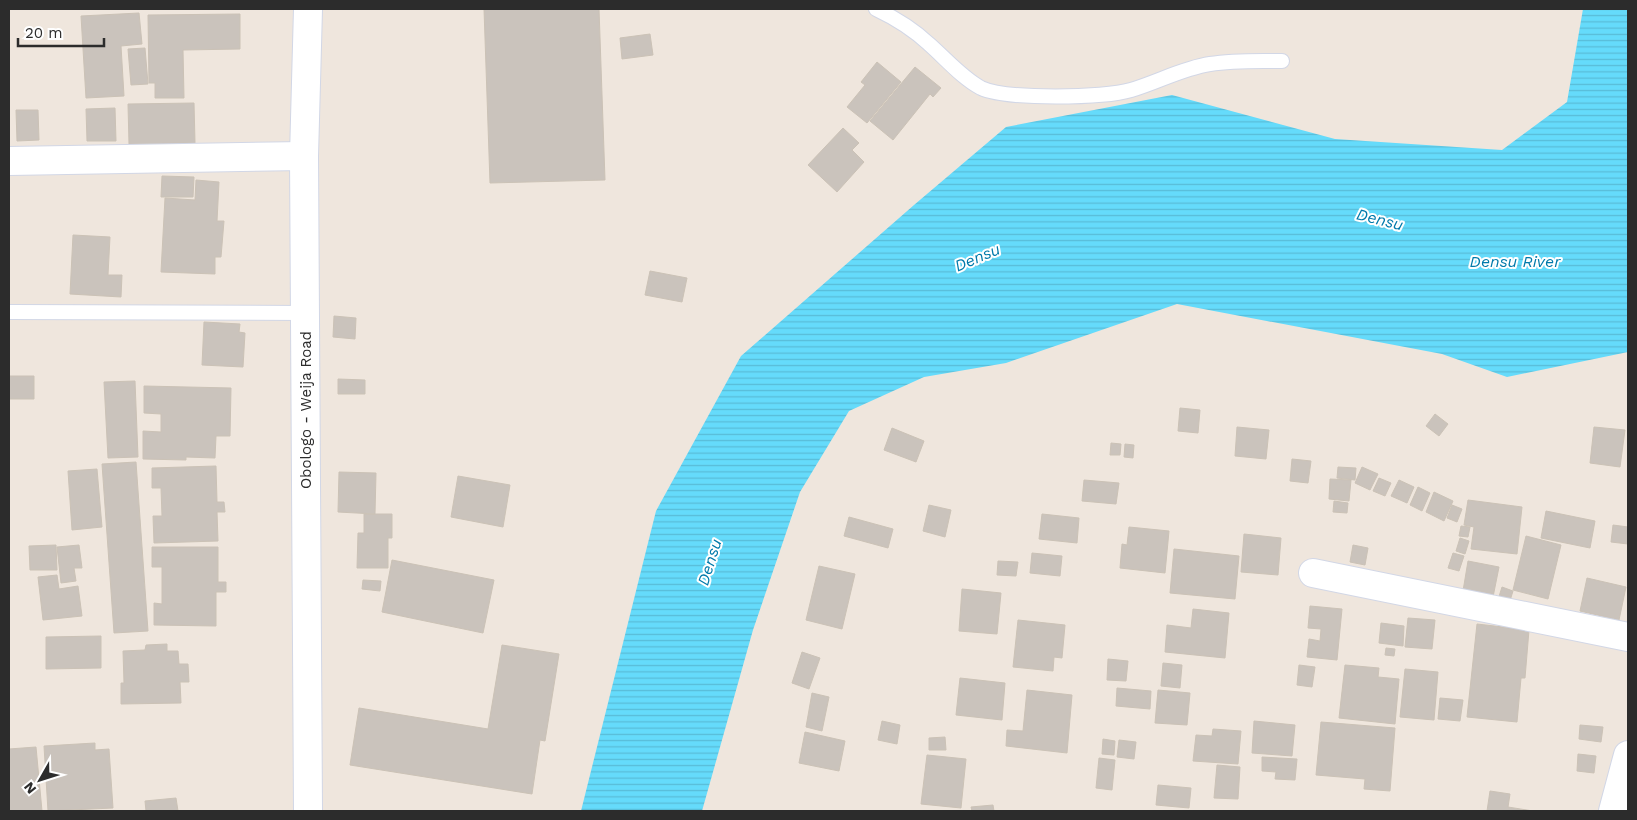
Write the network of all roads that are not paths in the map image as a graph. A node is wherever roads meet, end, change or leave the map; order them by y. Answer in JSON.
{"nodes":[{"id":1,"x":308,"y":9,"type":"edge"},
{"id":2,"x":876,"y":9,"type":"edge"},
{"id":3,"x":1282,"y":61,"type":"dead end"},
{"id":4,"x":304,"y":156,"type":"junction"},
{"id":5,"x":9,"y":160,"type":"edge"},
{"id":6,"x":9,"y":312,"type":"edge"},
{"id":7,"x":305,"y":313,"type":"junction"},
{"id":8,"x":1313,"y":573,"type":"dead end"},
{"id":9,"x":1628,"y":637,"type":"edge"},
{"id":10,"x":1628,"y":755,"type":"edge"},
{"id":11,"x":308,"y":811,"type":"edge"},
{"id":12,"x":1613,"y":811,"type":"edge"}],
"edges":[{"from":1,"to":4,"type":"street","name":"Obologo - Weija Road"},
{"from":2,"to":3,"type":"lane"},
{"from":4,"to":5,"type":"street"},
{"from":4,"to":7,"type":"street","name":"Obologo - Weija Road"},
{"from":6,"to":7,"type":"lane"},
{"from":7,"to":11,"type":"street","name":"Obologo - Weija Road"},
{"from":8,"to":9,"type":"street"},
{"from":10,"to":12,"type":"street"}]}
